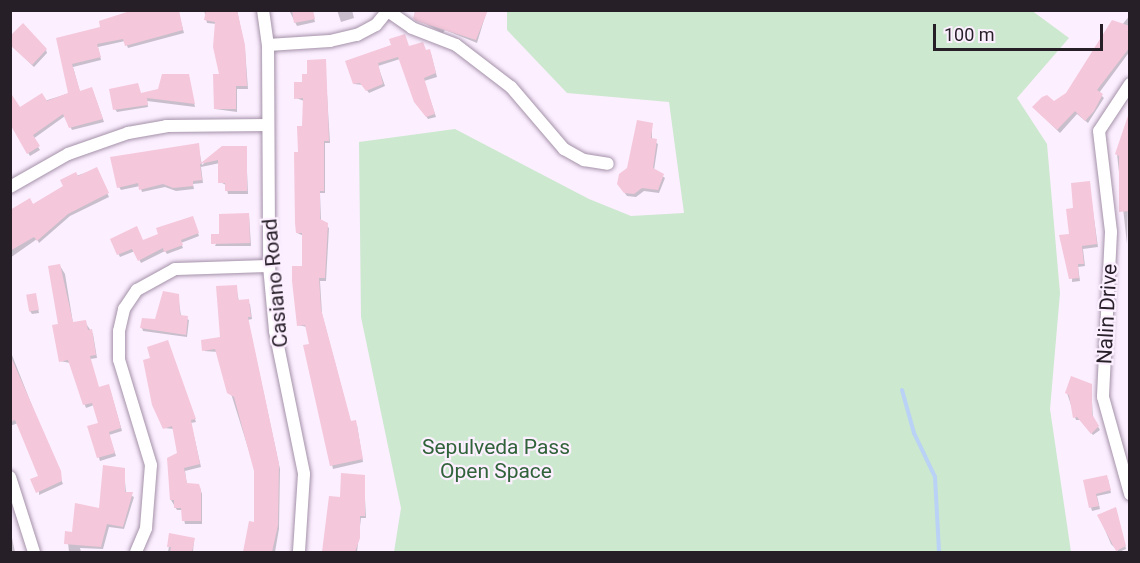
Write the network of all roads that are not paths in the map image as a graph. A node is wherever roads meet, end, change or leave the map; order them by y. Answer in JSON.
{"nodes":[{"id":1,"x":263,"y":10,"type":"edge"},
{"id":2,"x":388,"y":11,"type":"edge"},
{"id":3,"x":268,"y":45,"type":"junction"},
{"id":4,"x":1130,"y":84,"type":"edge"},
{"id":5,"x":268,"y":125,"type":"junction"},
{"id":6,"x":608,"y":164,"type":"dead end"},
{"id":7,"x":10,"y":188,"type":"edge"},
{"id":8,"x":269,"y":266,"type":"junction"},
{"id":9,"x":10,"y":477,"type":"edge"},
{"id":10,"x":1130,"y":494,"type":"edge"},
{"id":11,"x":34,"y":552,"type":"edge"},
{"id":12,"x":136,"y":552,"type":"edge"},
{"id":13,"x":299,"y":552,"type":"edge"}],
"edges":[{"from":1,"to":3,"type":"street","name":"Casiano Road"},
{"from":2,"to":3,"type":"street"},
{"from":2,"to":6,"type":"street"},
{"from":3,"to":5,"type":"street","name":"Casiano Road"},
{"from":4,"to":10,"type":"street","name":"Nalin Drive"},
{"from":5,"to":7,"type":"street"},
{"from":5,"to":8,"type":"street","name":"Casiano Road"},
{"from":8,"to":12,"type":"street"},
{"from":8,"to":13,"type":"street","name":"Casiano Road"},
{"from":9,"to":11,"type":"street"}]}
